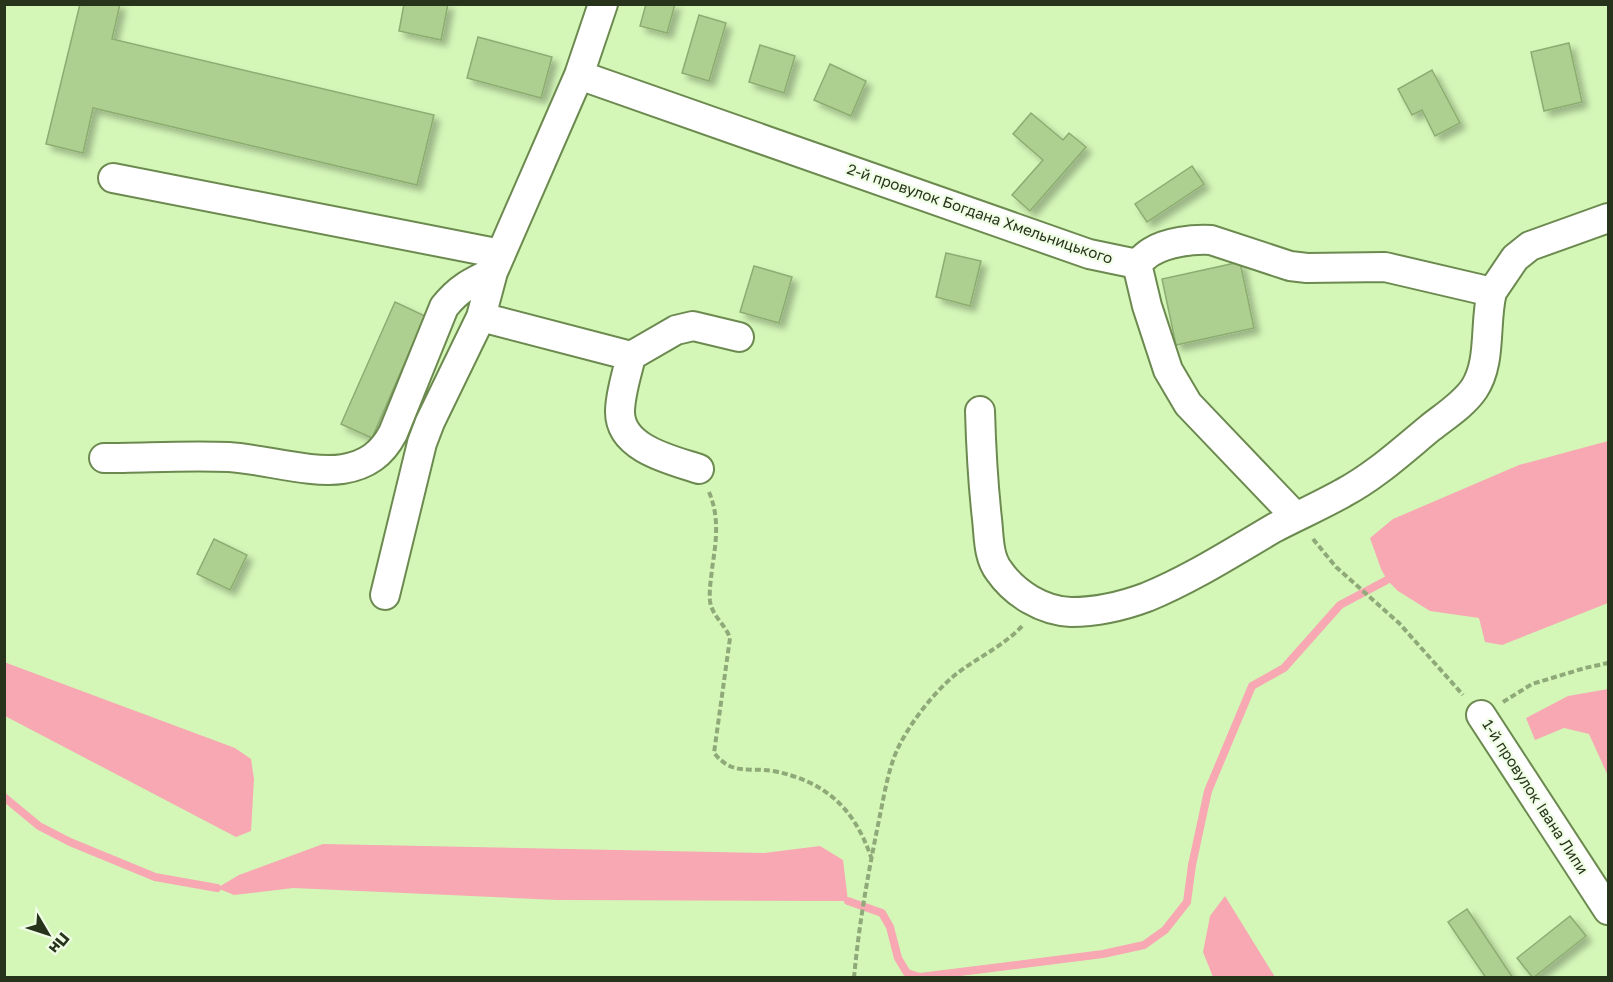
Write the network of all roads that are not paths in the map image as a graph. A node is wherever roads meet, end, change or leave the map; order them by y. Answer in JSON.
{"nodes":[{"id":1,"x":603,"y":4,"type":"edge"},
{"id":2,"x":579,"y":75,"type":"junction"},
{"id":3,"x":113,"y":178,"type":"dead end"},
{"id":4,"x":1608,"y":218,"type":"edge"},
{"id":5,"x":497,"y":263,"type":"junction"},
{"id":6,"x":1137,"y":264,"type":"junction"},
{"id":7,"x":1492,"y":292,"type":"junction"},
{"id":8,"x":481,"y":317,"type":"junction"},
{"id":9,"x":739,"y":337,"type":"dead end"},
{"id":10,"x":631,"y":356,"type":"junction"},
{"id":11,"x":980,"y":411,"type":"dead end"},
{"id":12,"x":104,"y":458,"type":"dead end"},
{"id":13,"x":699,"y":469,"type":"road end"},
{"id":14,"x":1295,"y":516,"type":"junction"},
{"id":15,"x":385,"y":595,"type":"dead end"},
{"id":16,"x":1481,"y":715,"type":"road end"},
{"id":17,"x":1608,"y":910,"type":"edge"}],
"edges":[{"from":1,"to":2,"type":"street"},
{"from":2,"to":5,"type":"street"},
{"from":2,"to":6,"type":"street","name":"2-й провулок Богдана Хмельницького"},
{"from":3,"to":5,"type":"street"},
{"from":4,"to":7,"type":"street"},
{"from":5,"to":8,"type":"street"},
{"from":5,"to":12,"type":"street"},
{"from":6,"to":7,"type":"street"},
{"from":6,"to":14,"type":"street"},
{"from":7,"to":14,"type":"street"},
{"from":8,"to":10,"type":"street"},
{"from":8,"to":15,"type":"street"},
{"from":9,"to":10,"type":"street"},
{"from":10,"to":13,"type":"street"},
{"from":11,"to":14,"type":"street"},
{"from":16,"to":17,"type":"street","name":"1-й провулок Івана Липи"}]}
